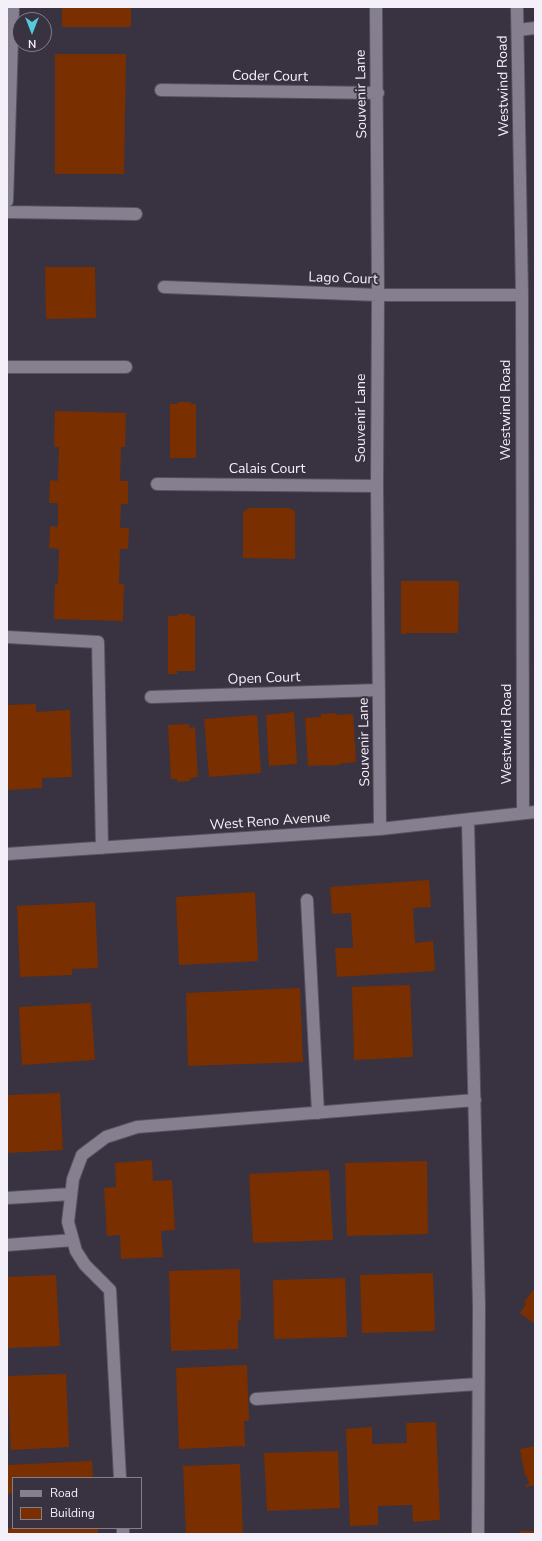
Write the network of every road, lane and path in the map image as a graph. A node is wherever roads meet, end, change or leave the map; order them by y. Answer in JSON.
{"nodes":[{"id":1,"x":376,"y":7,"type":"edge"},
{"id":2,"x":517,"y":7,"type":"edge"},
{"id":3,"x":11,"y":11,"type":"edge"},
{"id":4,"x":535,"y":28,"type":"edge"},
{"id":5,"x":518,"y":30,"type":"junction"},
{"id":6,"x":9,"y":54,"type":"edge"},
{"id":7,"x":161,"y":90,"type":"dead end"},
{"id":8,"x":9,"y":92,"type":"edge"},
{"id":9,"x":378,"y":93,"type":"junction"},
{"id":10,"x":8,"y":126,"type":"edge"},
{"id":11,"x":7,"y":201,"type":"edge"},
{"id":12,"x":7,"y":212,"type":"edge"},
{"id":13,"x":136,"y":214,"type":"dead end"},
{"id":14,"x":164,"y":288,"type":"dead end"},
{"id":15,"x":378,"y":295,"type":"junction"},
{"id":16,"x":522,"y":295,"type":"junction"},
{"id":17,"x":7,"y":367,"type":"edge"},
{"id":18,"x":126,"y":367,"type":"dead end"},
{"id":19,"x":157,"y":484,"type":"dead end"},
{"id":20,"x":377,"y":486,"type":"junction"},
{"id":21,"x":7,"y":637,"type":"edge"},
{"id":22,"x":379,"y":690,"type":"junction"},
{"id":23,"x":150,"y":697,"type":"dead end"},
{"id":24,"x":529,"y":813,"type":"edge"},
{"id":25,"x":468,"y":821,"type":"junction"},
{"id":26,"x":380,"y":829,"type":"junction"},
{"id":27,"x":102,"y":848,"type":"junction"},
{"id":28,"x":7,"y":854,"type":"edge"},
{"id":29,"x":307,"y":900,"type":"dead end"},
{"id":30,"x":475,"y":1100,"type":"junction"},
{"id":31,"x":318,"y":1113,"type":"junction"},
{"id":32,"x":71,"y":1194,"type":"junction"},
{"id":33,"x":7,"y":1198,"type":"edge"},
{"id":34,"x":73,"y":1240,"type":"junction"},
{"id":35,"x":7,"y":1245,"type":"edge"},
{"id":36,"x":478,"y":1384,"type":"junction"},
{"id":37,"x":256,"y":1399,"type":"dead end"},
{"id":38,"x":120,"y":1477,"type":"edge"},
{"id":39,"x":478,"y":1534,"type":"edge"}],
"edges":[{"from":1,"to":9,"type":"street","name":"Souvenir Lane"},
{"from":2,"to":5,"type":"street","name":"Westwind Road"},
{"from":3,"to":6,"type":"street"},
{"from":4,"to":5,"type":"street"},
{"from":5,"to":16,"type":"street","name":"Westwind Road"},
{"from":6,"to":8,"type":"street"},
{"from":7,"to":9,"type":"street","name":"Coder Court"},
{"from":8,"to":10,"type":"street"},
{"from":9,"to":15,"type":"street","name":"Souvenir Lane"},
{"from":10,"to":11,"type":"street"},
{"from":12,"to":13,"type":"street"},
{"from":14,"to":15,"type":"street","name":"Lago Court"},
{"from":15,"to":16,"type":"street","name":"Lago Court"},
{"from":15,"to":20,"type":"street","name":"Souvenir Lane"},
{"from":16,"to":24,"type":"street","name":"Westwind Road"},
{"from":17,"to":18,"type":"street"},
{"from":19,"to":20,"type":"street","name":"Calais Court"},
{"from":20,"to":22,"type":"street","name":"Souvenir Lane"},
{"from":21,"to":27,"type":"street"},
{"from":22,"to":23,"type":"street","name":"Open Court"},
{"from":22,"to":26,"type":"street","name":"Souvenir Lane"},
{"from":24,"to":25,"type":"street","name":"West Reno Avenue"},
{"from":25,"to":26,"type":"street","name":"West Reno Avenue"},
{"from":25,"to":30,"type":"street"},
{"from":26,"to":27,"type":"street","name":"West Reno Avenue"},
{"from":27,"to":28,"type":"street","name":"West Reno Avenue"},
{"from":29,"to":31,"type":"street"},
{"from":30,"to":31,"type":"street"},
{"from":30,"to":36,"type":"street"},
{"from":31,"to":32,"type":"street"},
{"from":32,"to":33,"type":"street"},
{"from":32,"to":34,"type":"street"},
{"from":34,"to":35,"type":"street"},
{"from":34,"to":38,"type":"street"},
{"from":36,"to":37,"type":"street"},
{"from":36,"to":39,"type":"street"}]}
